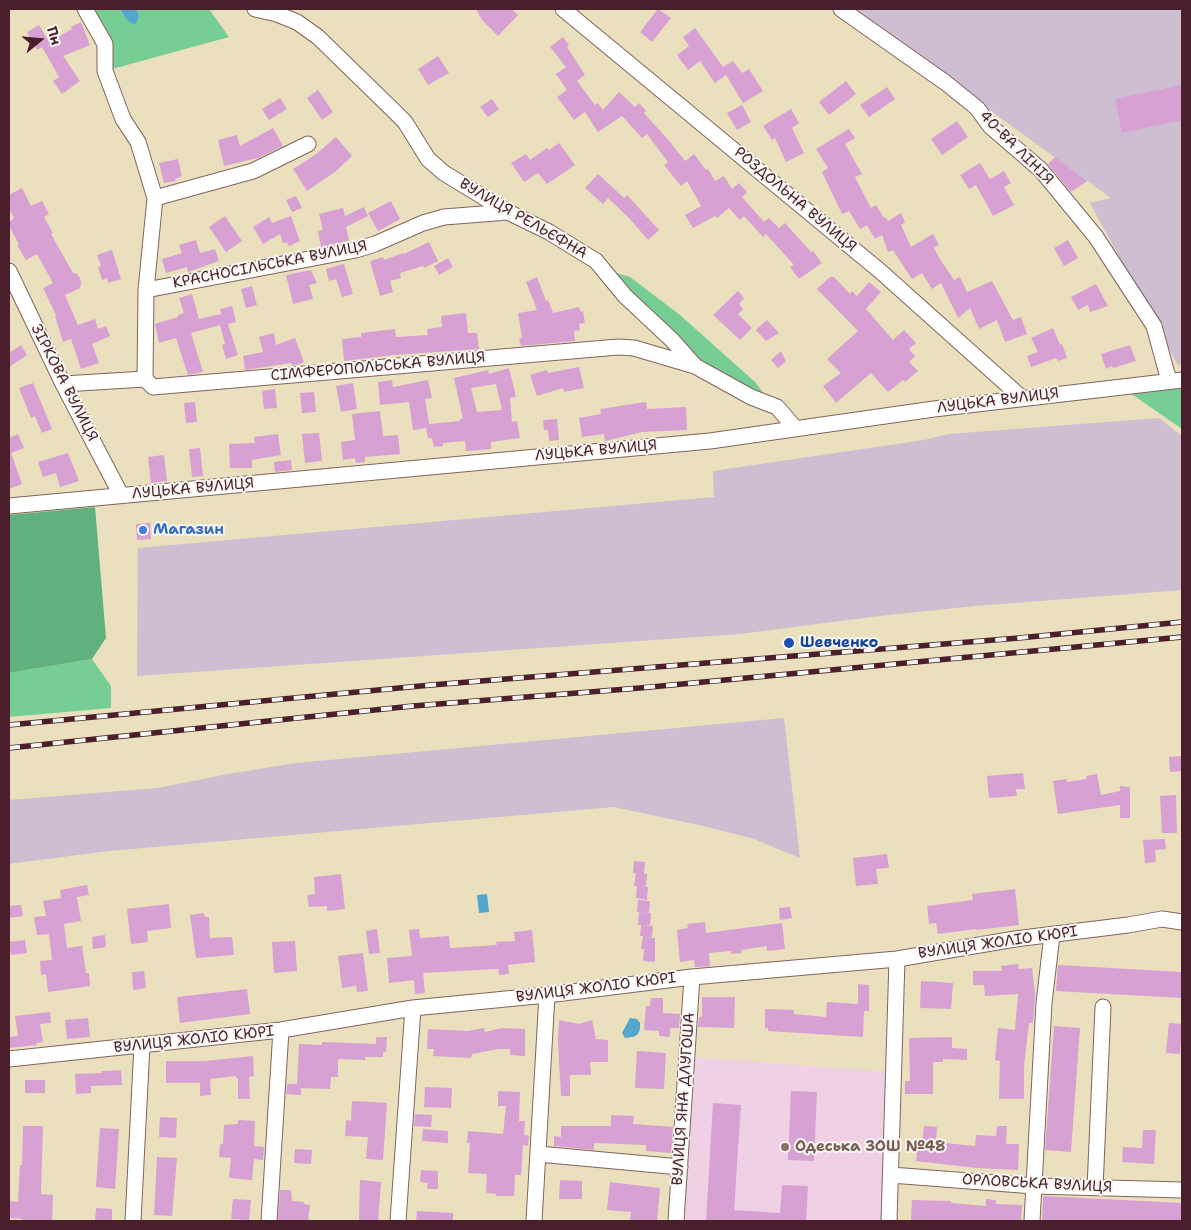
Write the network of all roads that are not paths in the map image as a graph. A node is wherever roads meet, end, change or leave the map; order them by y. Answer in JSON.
{"nodes":[{"id":1,"x":85,"y":9,"type":"edge"},
{"id":2,"x":255,"y":9,"type":"edge"},
{"id":3,"x":563,"y":9,"type":"edge"},
{"id":4,"x":841,"y":9,"type":"edge"},
{"id":5,"x":308,"y":144,"type":"dead end"},
{"id":6,"x":155,"y":198,"type":"junction"},
{"id":7,"x":508,"y":212,"type":"junction"},
{"id":8,"x":9,"y":271,"type":"edge"},
{"id":9,"x":146,"y":290,"type":"junction"},
{"id":10,"x":694,"y":366,"type":"junction"},
{"id":11,"x":145,"y":379,"type":"junction"},
{"id":12,"x":1176,"y":380,"type":"edge"},
{"id":13,"x":63,"y":384,"type":"junction"},
{"id":14,"x":1022,"y":398,"type":"junction"},
{"id":15,"x":794,"y":428,"type":"junction"},
{"id":16,"x":121,"y":495,"type":"junction"},
{"id":17,"x":9,"y":506,"type":"edge"},
{"id":18,"x":1182,"y":922,"type":"edge"},
{"id":19,"x":1052,"y":935,"type":"junction"},
{"id":20,"x":896,"y":958,"type":"junction"},
{"id":21,"x":692,"y":977,"type":"junction"},
{"id":22,"x":548,"y":995,"type":"junction"},
{"id":23,"x":1104,"y":1007,"type":"dead end"},
{"id":24,"x":413,"y":1008,"type":"junction"},
{"id":25,"x":281,"y":1030,"type":"junction"},
{"id":26,"x":142,"y":1045,"type":"junction"},
{"id":27,"x":9,"y":1060,"type":"edge"},
{"id":28,"x":538,"y":1154,"type":"junction"},
{"id":29,"x":680,"y":1167,"type":"junction"},
{"id":30,"x":891,"y":1175,"type":"junction"},
{"id":31,"x":1034,"y":1186,"type":"junction"},
{"id":32,"x":1095,"y":1188,"type":"junction"},
{"id":33,"x":1182,"y":1190,"type":"edge"},
{"id":34,"x":133,"y":1221,"type":"edge"},
{"id":35,"x":270,"y":1221,"type":"edge"},
{"id":36,"x":398,"y":1221,"type":"edge"},
{"id":37,"x":534,"y":1221,"type":"edge"},
{"id":38,"x":676,"y":1221,"type":"edge"},
{"id":39,"x":889,"y":1221,"type":"edge"},
{"id":40,"x":1032,"y":1221,"type":"edge"}],
"edges":[{"from":1,"to":6,"type":"street"},
{"from":2,"to":7,"type":"street","name":"ВУЛИЦЯ РЕЛЬЄФНА"},
{"from":3,"to":14,"type":"street","name":"РОЗДОЛЬНА ВУЛИЦЯ"},
{"from":4,"to":12,"type":"street","name":"40-ВА ЛІНІЯ"},
{"from":5,"to":6,"type":"street"},
{"from":6,"to":9,"type":"street"},
{"from":7,"to":9,"type":"street","name":"КРАСНОСІЛЬСЬКА ВУЛИЦЯ"},
{"from":7,"to":10,"type":"street","name":"ВУЛИЦЯ РЕЛЬЄФНА"},
{"from":8,"to":13,"type":"street","name":"ЗІРКОВА ВУЛИЦЯ"},
{"from":9,"to":11,"type":"street"},
{"from":10,"to":11,"type":"street","name":"СІМФЕРОПОЛЬСЬКА ВУЛИЦЯ"},
{"from":10,"to":15,"type":"street","name":"ВУЛИЦЯ РЕЛЬЄФНА"},
{"from":11,"to":13,"type":"street","name":"СІМФЕРОПОЛЬСЬКА ВУЛИЦЯ"},
{"from":12,"to":14,"type":"street","name":"ЛУЦЬКА ВУЛИЦЯ"},
{"from":13,"to":16,"type":"street","name":"ЗІРКОВА ВУЛИЦЯ"},
{"from":14,"to":15,"type":"street","name":"ЛУЦЬКА ВУЛИЦЯ"},
{"from":15,"to":16,"type":"street","name":"ЛУЦЬКА ВУЛИЦЯ"},
{"from":16,"to":17,"type":"street","name":"ЛУЦЬКА ВУЛИЦЯ"},
{"from":18,"to":19,"type":"street","name":"ВУЛИЦЯ ЖОЛІО КЮРІ"},
{"from":19,"to":20,"type":"street","name":"ВУЛИЦЯ ЖОЛІО КЮРІ"},
{"from":19,"to":31,"type":"street"},
{"from":20,"to":21,"type":"street","name":"ВУЛИЦЯ ЖОЛІО КЮРІ"},
{"from":20,"to":30,"type":"street"},
{"from":21,"to":22,"type":"street","name":"ВУЛИЦЯ ЖОЛІО КЮРІ"},
{"from":21,"to":29,"type":"street","name":"ВУЛИЦЯ ЯНА ДЛУГОША"},
{"from":22,"to":24,"type":"street","name":"ВУЛИЦЯ ЖОЛІО КЮРІ"},
{"from":22,"to":28,"type":"street"},
{"from":23,"to":32,"type":"street"},
{"from":24,"to":25,"type":"street","name":"ВУЛИЦЯ ЖОЛІО КЮРІ"},
{"from":24,"to":36,"type":"street"},
{"from":25,"to":26,"type":"street","name":"ВУЛИЦЯ ЖОЛІО КЮРІ"},
{"from":25,"to":35,"type":"street"},
{"from":26,"to":27,"type":"street","name":"ВУЛИЦЯ ЖОЛІО КЮРІ"},
{"from":26,"to":34,"type":"street"},
{"from":28,"to":29,"type":"street"},
{"from":28,"to":37,"type":"street"},
{"from":29,"to":38,"type":"street","name":"ВУЛИЦЯ ЯНА ДЛУГОША"},
{"from":30,"to":31,"type":"street","name":"ОРЛОВСЬКА ВУЛИЦЯ"},
{"from":30,"to":39,"type":"street"},
{"from":31,"to":32,"type":"street","name":"ОРЛОВСЬКА ВУЛИЦЯ"},
{"from":31,"to":40,"type":"street"},
{"from":32,"to":33,"type":"street","name":"ОРЛОВСЬКА ВУЛИЦЯ"}]}
